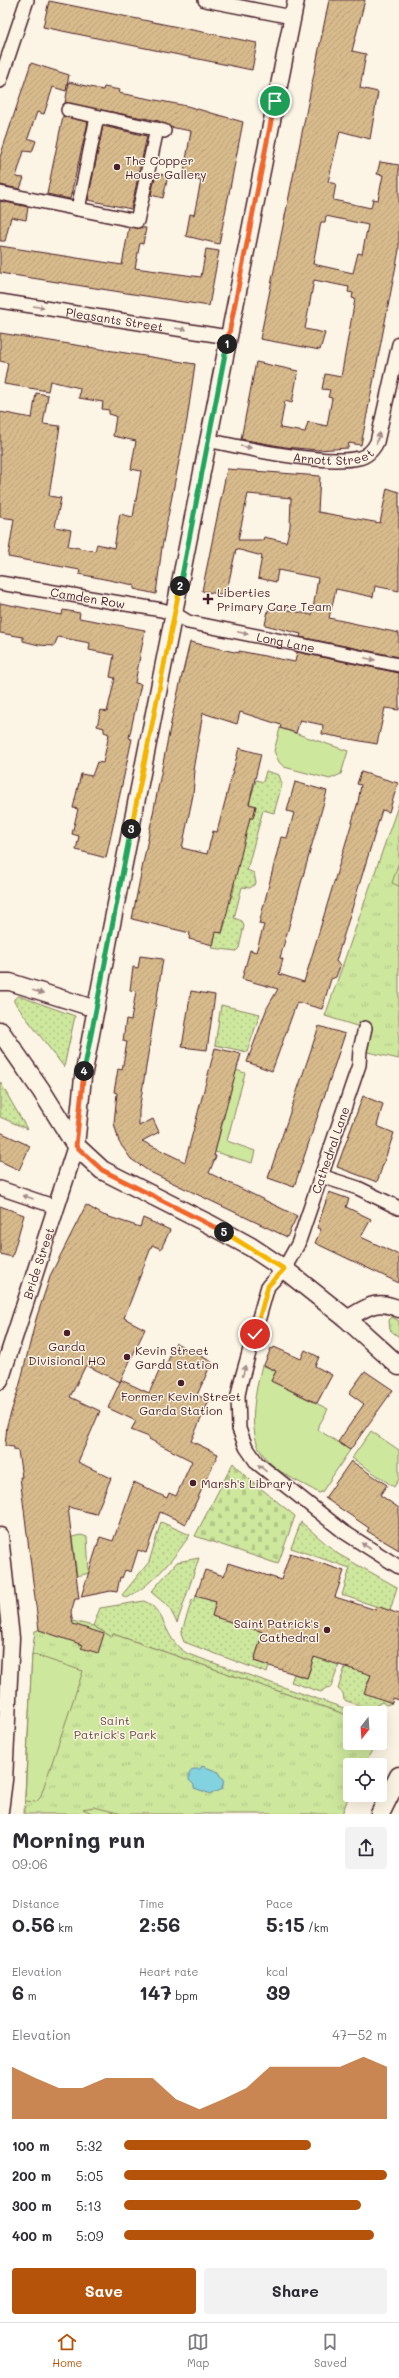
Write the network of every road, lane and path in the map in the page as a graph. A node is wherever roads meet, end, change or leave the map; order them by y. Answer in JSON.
{"nodes":[{"id":1,"x":27,"y":0,"type":"edge"},
{"id":2,"x":205,"y":0,"type":"edge"},
{"id":3,"x":296,"y":0,"type":"edge"},
{"id":4,"x":292,"y":17,"type":"junction"},
{"id":5,"x":0,"y":81,"type":"edge"},
{"id":6,"x":68,"y":110,"type":"dead end"},
{"id":7,"x":97,"y":117,"type":"junction"},
{"id":8,"x":0,"y":193,"type":"edge"},
{"id":9,"x":78,"y":209,"type":"junction"},
{"id":10,"x":0,"y":302,"type":"edge"},
{"id":11,"x":228,"y":337,"type":"junction"},
{"id":12,"x":399,"y":344,"type":"edge"},
{"id":13,"x":396,"y":376,"type":"edge"},
{"id":14,"x":207,"y":440,"type":"junction"},
{"id":15,"x":0,"y":583,"type":"edge"},
{"id":16,"x":174,"y":614,"type":"junction"},
{"id":17,"x":399,"y":665,"type":"edge"},
{"id":18,"x":0,"y":982,"type":"edge"},
{"id":19,"x":96,"y":1009,"type":"junction"},
{"id":20,"x":365,"y":1028,"type":"dead end"},
{"id":21,"x":0,"y":1031,"type":"edge"},
{"id":22,"x":76,"y":1146,"type":"junction"},
{"id":23,"x":321,"y":1176,"type":"junction"},
{"id":24,"x":0,"y":1188,"type":"edge"},
{"id":25,"x":56,"y":1207,"type":"junction"},
{"id":26,"x":399,"y":1208,"type":"edge"},
{"id":27,"x":284,"y":1269,"type":"junction"},
{"id":28,"x":399,"y":1309,"type":"edge"},
{"id":29,"x":346,"y":1319,"type":"junction"},
{"id":30,"x":399,"y":1366,"type":"edge"},
{"id":31,"x":0,"y":1381,"type":"edge"},
{"id":32,"x":0,"y":1536,"type":"edge"},
{"id":33,"x":399,"y":1567,"type":"edge"},
{"id":34,"x":4,"y":1603,"type":"edge"},
{"id":35,"x":399,"y":1776,"type":"edge"},
{"id":36,"x":0,"y":1811,"type":"edge"},
{"id":37,"x":380,"y":1814,"type":"edge"}],
"edges":[{"from":1,"to":5,"type":"street"},
{"from":2,"to":4,"type":"street"},
{"from":3,"to":4,"type":"street","name":"Bride Street"},
{"from":4,"to":11,"type":"street","name":"Bride Street"},
{"from":6,"to":7,"type":"street"},
{"from":7,"to":9,"type":"street"},
{"from":7,"to":9,"type":"street"},
{"from":8,"to":9,"type":"street"},
{"from":10,"to":11,"type":"street","name":"Pleasants Street","one_way":true},
{"from":11,"to":14,"type":"street","name":"Bride Street"},
{"from":12,"to":13,"type":"street","name":"Arnott Street"},
{"from":14,"to":13,"type":"street","name":"Arnott Street","one_way":true},
{"from":14,"to":16,"type":"street","name":"Bride Street"},
{"from":15,"to":16,"type":"street","name":"Camden Row"},
{"from":16,"to":17,"type":"street","name":"Long Lane","one_way":true},
{"from":16,"to":19,"type":"street","name":"Bride Street"},
{"from":18,"to":19,"type":"street","one_way":true},
{"from":19,"to":22,"type":"street","name":"Bride Street"},
{"from":20,"to":23,"type":"street","name":"Cathedral Lane"},
{"from":21,"to":22,"type":"main road"},
{"from":22,"to":25,"type":"street","name":"Bride Street"},
{"from":22,"to":27,"type":"main road"},
{"from":23,"to":26,"type":"street"},
{"from":23,"to":27,"type":"street","name":"Cathedral Lane"},
{"from":25,"to":24,"type":"street","one_way":true},
{"from":25,"to":31,"type":"street","name":"Bride Street"},
{"from":27,"to":29,"type":"main road"},
{"from":33,"to":27,"type":"street","name":"Cathedral Lane","one_way":true},
{"from":28,"to":29,"type":"street"},
{"from":29,"to":30,"type":"main road"},
{"from":32,"to":34,"type":"street"},
{"from":34,"to":36,"type":"street"},
{"from":35,"to":37,"type":"main road"}]}
